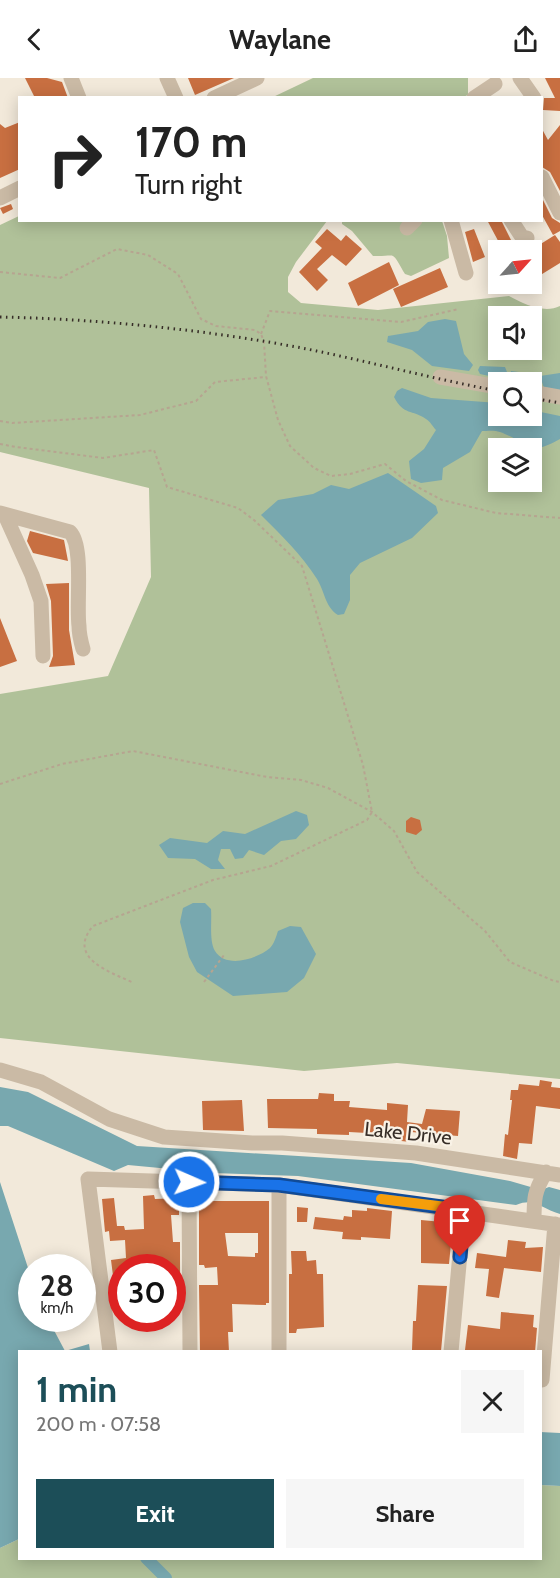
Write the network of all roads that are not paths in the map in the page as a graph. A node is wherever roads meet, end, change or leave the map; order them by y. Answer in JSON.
{"nodes":[{"id":1,"x":71,"y":78,"type":"edge"},
{"id":2,"x":167,"y":78,"type":"edge"},
{"id":3,"x":256,"y":78,"type":"edge"},
{"id":4,"x":520,"y":78,"type":"edge"},
{"id":5,"x":495,"y":90,"type":"edge"},
{"id":6,"x":78,"y":96,"type":"edge"},
{"id":7,"x":175,"y":96,"type":"edge"},
{"id":8,"x":218,"y":96,"type":"edge"},
{"id":9,"x":479,"y":96,"type":"edge"},
{"id":10,"x":533,"y":96,"type":"edge"},
{"id":11,"x":543,"y":179,"type":"edge"},
{"id":12,"x":18,"y":189,"type":"edge"},
{"id":13,"x":0,"y":198,"type":"edge"},
{"id":14,"x":560,"y":213,"type":"edge"},
{"id":15,"x":452,"y":222,"type":"edge"},
{"id":16,"x":512,"y":222,"type":"edge"},
{"id":17,"x":527,"y":238,"type":"dead end"},
{"id":18,"x":466,"y":273,"type":"dead end"},
{"id":19,"x":440,"y":377,"type":"dead end"},
{"id":20,"x":488,"y":385,"type":"edge"},
{"id":21,"x":542,"y":394,"type":"edge"},
{"id":22,"x":560,"y":397,"type":"edge"},
{"id":23,"x":3,"y":514,"type":"edge"},
{"id":24,"x":83,"y":649,"type":"dead end"},
{"id":25,"x":43,"y":656,"type":"dead end"},
{"id":26,"x":0,"y":1070,"type":"edge"},
{"id":27,"x":553,"y":1174,"type":"edge"},
{"id":28,"x":189,"y":1182,"type":"junction"},
{"id":29,"x":279,"y":1185,"type":"junction"},
{"id":30,"x":464,"y":1210,"type":"junction"},
{"id":31,"x":534,"y":1221,"type":"junction"},
{"id":32,"x":557,"y":1225,"type":"edge"},
{"id":33,"x":110,"y":1350,"type":"edge"},
{"id":34,"x":190,"y":1350,"type":"edge"},
{"id":35,"x":279,"y":1350,"type":"edge"},
{"id":36,"x":451,"y":1350,"type":"edge"},
{"id":37,"x":542,"y":1380,"type":"dead end"}],
"edges":[{"from":1,"to":6,"type":"street"},
{"from":2,"to":7,"type":"street"},
{"from":3,"to":8,"type":"street"},
{"from":4,"to":10,"type":"street"},
{"from":5,"to":9,"type":"street"},
{"from":11,"to":14,"type":"street"},
{"from":12,"to":13,"type":"street"},
{"from":15,"to":18,"type":"street"},
{"from":16,"to":17,"type":"street"},
{"from":19,"to":20,"type":"street"},
{"from":21,"to":22,"type":"street"},
{"from":23,"to":24,"type":"street"},
{"from":23,"to":25,"type":"street"},
{"from":26,"to":27,"type":"street","name":"Lake Drive"},
{"from":27,"to":31,"type":"street"},
{"from":28,"to":29,"type":"street"},
{"from":28,"to":33,"type":"street"},
{"from":28,"to":34,"type":"street"},
{"from":29,"to":30,"type":"street"},
{"from":29,"to":35,"type":"street"},
{"from":30,"to":31,"type":"street"},
{"from":30,"to":36,"type":"street"},
{"from":31,"to":32,"type":"street"},
{"from":32,"to":37,"type":"street"}]}
